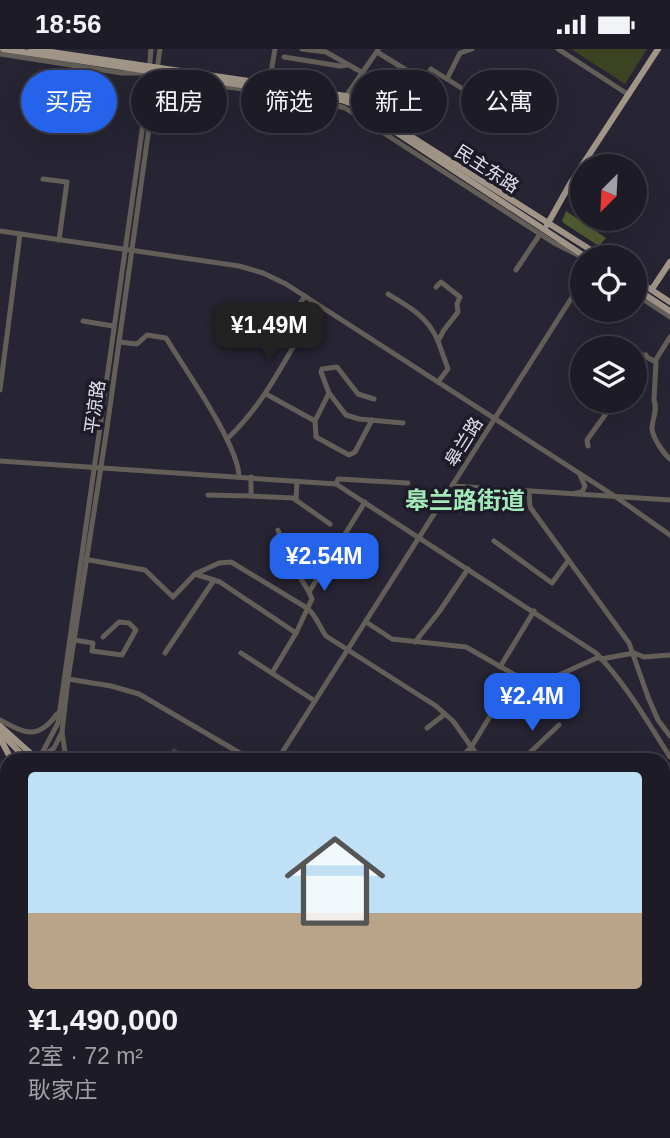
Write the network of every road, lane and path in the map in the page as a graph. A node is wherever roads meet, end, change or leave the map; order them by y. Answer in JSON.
{"nodes":[{"id":1,"x":3,"y":49,"type":"edge"},
{"id":2,"x":32,"y":49,"type":"edge"},
{"id":3,"x":151,"y":49,"type":"edge"},
{"id":4,"x":160,"y":49,"type":"edge"},
{"id":5,"x":275,"y":49,"type":"edge"},
{"id":6,"x":302,"y":49,"type":"edge"},
{"id":7,"x":472,"y":49,"type":"edge"},
{"id":8,"x":558,"y":49,"type":"edge"},
{"id":9,"x":658,"y":49,"type":"edge"},
{"id":10,"x":378,"y":50,"type":"edge"},
{"id":11,"x":0,"y":54,"type":"edge"},
{"id":12,"x":284,"y":57,"type":"dead end"},
{"id":13,"x":349,"y":65,"type":"junction"},
{"id":14,"x":153,"y":70,"type":"junction"},
{"id":15,"x":272,"y":70,"type":"edge"},
{"id":16,"x":358,"y":70,"type":"edge"},
{"id":17,"x":365,"y":70,"type":"edge"},
{"id":18,"x":408,"y":70,"type":"edge"},
{"id":19,"x":131,"y":72,"type":"edge"},
{"id":20,"x":447,"y":79,"type":"joint"},
{"id":21,"x":227,"y":82,"type":"edge"},
{"id":22,"x":351,"y":88,"type":"edge"},
{"id":23,"x":461,"y":89,"type":"edge"},
{"id":24,"x":337,"y":95,"type":"edge"},
{"id":25,"x":629,"y":95,"type":"junction"},
{"id":26,"x":345,"y":96,"type":"junction"},
{"id":27,"x":143,"y":133,"type":"edge"},
{"id":28,"x":146,"y":133,"type":"edge"},
{"id":29,"x":43,"y":179,"type":"dead end"},
{"id":30,"x":556,"y":209,"type":"junction"},
{"id":31,"x":544,"y":229,"type":"junction"},
{"id":32,"x":0,"y":231,"type":"edge"},
{"id":33,"x":562,"y":232,"type":"junction"},
{"id":34,"x":20,"y":234,"type":"junction"},
{"id":35,"x":59,"y":240,"type":"junction"},
{"id":36,"x":582,"y":245,"type":"edge"},
{"id":37,"x":570,"y":247,"type":"edge"},
{"id":38,"x":125,"y":250,"type":"junction"},
{"id":39,"x":132,"y":251,"type":"junction"},
{"id":40,"x":670,"y":262,"type":"edge"},
{"id":41,"x":516,"y":270,"type":"dead end"},
{"id":42,"x":647,"y":286,"type":"edge"},
{"id":43,"x":436,"y":287,"type":"dead end"},
{"id":44,"x":652,"y":289,"type":"junction"},
{"id":45,"x":388,"y":294,"type":"dead end"},
{"id":46,"x":304,"y":296,"type":"junction"},
{"id":47,"x":647,"y":296,"type":"edge"},
{"id":48,"x":570,"y":301,"type":"edge"},
{"id":49,"x":647,"y":302,"type":"edge"},
{"id":50,"x":670,"y":302,"type":"edge"},
{"id":51,"x":670,"y":311,"type":"edge"},
{"id":52,"x":670,"y":317,"type":"edge"},
{"id":53,"x":83,"y":321,"type":"dead end"},
{"id":54,"x":113,"y":326,"type":"junction"},
{"id":55,"x":670,"y":337,"type":"edge"},
{"id":56,"x":438,"y":341,"type":"junction"},
{"id":57,"x":119,"y":342,"type":"junction"},
{"id":58,"x":647,"y":356,"type":"edge"},
{"id":59,"x":655,"y":361,"type":"junction"},
{"id":60,"x":438,"y":382,"type":"junction"},
{"id":61,"x":0,"y":390,"type":"edge"},
{"id":62,"x":330,"y":393,"type":"junction"},
{"id":63,"x":266,"y":394,"type":"junction"},
{"id":64,"x":374,"y":399,"type":"dead end"},
{"id":65,"x":607,"y":413,"type":"edge"},
{"id":66,"x":495,"y":419,"type":"junction"},
{"id":67,"x":372,"y":420,"type":"junction"},
{"id":68,"x":315,"y":421,"type":"junction"},
{"id":69,"x":403,"y":422,"type":"dead end"},
{"id":70,"x":600,"y":423,"type":"junction"},
{"id":71,"x":607,"y":427,"type":"dead end"},
{"id":72,"x":227,"y":439,"type":"junction"},
{"id":73,"x":588,"y":446,"type":"dead end"},
{"id":74,"x":670,"y":459,"type":"edge"},
{"id":75,"x":0,"y":461,"type":"edge"},
{"id":76,"x":97,"y":468,"type":"junction"},
{"id":77,"x":572,"y":469,"type":"junction"},
{"id":78,"x":239,"y":477,"type":"junction"},
{"id":79,"x":251,"y":478,"type":"junction"},
{"id":80,"x":297,"y":481,"type":"junction"},
{"id":81,"x":408,"y":483,"type":"dead end"},
{"id":82,"x":336,"y":484,"type":"junction"},
{"id":83,"x":453,"y":486,"type":"junction"},
{"id":84,"x":529,"y":492,"type":"junction"},
{"id":85,"x":568,"y":494,"type":"junction"},
{"id":86,"x":208,"y":495,"type":"dead end"},
{"id":87,"x":251,"y":496,"type":"junction"},
{"id":88,"x":616,"y":496,"type":"junction"},
{"id":89,"x":648,"y":499,"type":"junction"},
{"id":90,"x":296,"y":500,"type":"junction"},
{"id":91,"x":670,"y":500,"type":"edge"},
{"id":92,"x":365,"y":502,"type":"junction"},
{"id":93,"x":648,"y":519,"type":"junction"},
{"id":94,"x":330,"y":524,"type":"dead end"},
{"id":95,"x":278,"y":530,"type":"dead end"},
{"id":96,"x":670,"y":535,"type":"edge"},
{"id":97,"x":419,"y":538,"type":"junction"},
{"id":98,"x":494,"y":541,"type":"dead end"},
{"id":99,"x":83,"y":559,"type":"junction"},
{"id":100,"x":568,"y":561,"type":"junction"},
{"id":101,"x":468,"y":569,"type":"junction"},
{"id":102,"x":195,"y":574,"type":"junction"},
{"id":103,"x":214,"y":580,"type":"junction"},
{"id":104,"x":309,"y":592,"type":"junction"},
{"id":105,"x":307,"y":608,"type":"junction"},
{"id":106,"x":534,"y":611,"type":"junction"},
{"id":107,"x":366,"y":622,"type":"junction"},
{"id":108,"x":296,"y":633,"type":"junction"},
{"id":109,"x":103,"y":637,"type":"dead end"},
{"id":110,"x":74,"y":640,"type":"junction"},
{"id":111,"x":415,"y":642,"type":"junction"},
{"id":112,"x":348,"y":650,"type":"junction"},
{"id":113,"x":166,"y":653,"type":"dead end"},
{"id":114,"x":241,"y":653,"type":"dead end"},
{"id":115,"x":634,"y":653,"type":"junction"},
{"id":116,"x":670,"y":655,"type":"edge"},
{"id":117,"x":600,"y":658,"type":"junction"},
{"id":118,"x":500,"y":667,"type":"junction"},
{"id":119,"x":272,"y":673,"type":"junction"},
{"id":120,"x":515,"y":675,"type":"junction"},
{"id":121,"x":68,"y":679,"type":"junction"},
{"id":122,"x":315,"y":701,"type":"junction"},
{"id":123,"x":59,"y":712,"type":"junction"},
{"id":124,"x":445,"y":714,"type":"junction"},
{"id":125,"x":0,"y":719,"type":"edge"},
{"id":126,"x":3,"y":725,"type":"edge"},
{"id":127,"x":559,"y":726,"type":"dead end"},
{"id":128,"x":427,"y":728,"type":"dead end"},
{"id":129,"x":0,"y":732,"type":"edge"},
{"id":130,"x":62,"y":732,"type":"junction"},
{"id":131,"x":669,"y":733,"type":"edge"},
{"id":132,"x":659,"y":740,"type":"junction"},
{"id":133,"x":472,"y":746,"type":"junction"},
{"id":134,"x":20,"y":753,"type":"edge"},
{"id":135,"x":32,"y":753,"type":"edge"},
{"id":136,"x":41,"y":753,"type":"edge"},
{"id":137,"x":47,"y":753,"type":"edge"},
{"id":138,"x":65,"y":753,"type":"edge"},
{"id":139,"x":240,"y":753,"type":"edge"},
{"id":140,"x":282,"y":753,"type":"edge"},
{"id":141,"x":466,"y":753,"type":"edge"},
{"id":142,"x":476,"y":753,"type":"edge"},
{"id":143,"x":530,"y":753,"type":"edge"},
{"id":144,"x":667,"y":753,"type":"edge"}],
"edges":[{"from":1,"to":14,"type":"main road","name":"民主东路"},
{"from":2,"to":14,"type":"main road","name":"民主东路"},
{"from":3,"to":14,"type":"street","name":"平凉路"},
{"from":4,"to":14,"type":"street","name":"平凉路"},
{"from":5,"to":15,"type":"street"},
{"from":6,"to":13,"type":"street"},
{"from":7,"to":20,"type":"street"},
{"from":8,"to":25,"type":"street"},
{"from":9,"to":25,"type":"main road"},
{"from":10,"to":17,"type":"street"},
{"from":10,"to":18,"type":"street"},
{"from":11,"to":19,"type":"street","name":"民主东路"},
{"from":12,"to":13,"type":"street"},
{"from":13,"to":16,"type":"street"},
{"from":20,"to":23,"type":"street"},
{"from":21,"to":31,"type":"main road","name":"民主东路"},
{"from":22,"to":26,"type":"street"},
{"from":24,"to":26,"type":"main road","name":"民主东路"},
{"from":25,"to":30,"type":"main road"},
{"from":26,"to":31,"type":"main road","name":"民主东路"},
{"from":27,"to":38,"type":"street","name":"平凉路"},
{"from":28,"to":39,"type":"street","name":"平凉路"},
{"from":29,"to":35,"type":"street"},
{"from":30,"to":31,"type":"main road"},
{"from":30,"to":33,"type":"main road"},
{"from":31,"to":33,"type":"main road","name":"民主东路"},
{"from":31,"to":37,"type":"main road","name":"民主东路"},
{"from":31,"to":41,"type":"street"},
{"from":32,"to":34,"type":"street"},
{"from":33,"to":36,"type":"main road","name":"民主东路"},
{"from":34,"to":35,"type":"street"},
{"from":34,"to":61,"type":"street"},
{"from":35,"to":38,"type":"street"},
{"from":38,"to":39,"type":"street"},
{"from":38,"to":54,"type":"street","name":"平凉路"},
{"from":39,"to":46,"type":"street"},
{"from":39,"to":57,"type":"street","name":"平凉路"},
{"from":40,"to":44,"type":"main road"},
{"from":42,"to":44,"type":"main road"},
{"from":43,"to":56,"type":"street"},
{"from":44,"to":50,"type":"main road"},
{"from":45,"to":56,"type":"street"},
{"from":46,"to":60,"type":"street"},
{"from":46,"to":63,"type":"street"},
{"from":47,"to":51,"type":"main road"},
{"from":48,"to":66,"type":"street","name":"皋兰路"},
{"from":49,"to":52,"type":"street"},
{"from":53,"to":54,"type":"street"},
{"from":54,"to":76,"type":"street","name":"平凉路"},
{"from":55,"to":59,"type":"street"},
{"from":56,"to":60,"type":"street"},
{"from":57,"to":72,"type":"street"},
{"from":57,"to":76,"type":"street","name":"平凉路"},
{"from":58,"to":59,"type":"street"},
{"from":59,"to":74,"type":"street"},
{"from":60,"to":66,"type":"street"},
{"from":62,"to":64,"type":"street"},
{"from":62,"to":67,"type":"street"},
{"from":62,"to":68,"type":"street"},
{"from":63,"to":68,"type":"street"},
{"from":63,"to":72,"type":"street"},
{"from":65,"to":70,"type":"street"},
{"from":66,"to":77,"type":"street"},
{"from":66,"to":83,"type":"street","name":"皋兰路"},
{"from":67,"to":68,"type":"street"},
{"from":67,"to":69,"type":"street"},
{"from":70,"to":71,"type":"street"},
{"from":70,"to":73,"type":"street"},
{"from":72,"to":78,"type":"street"},
{"from":75,"to":76,"type":"street"},
{"from":76,"to":78,"type":"street"},
{"from":76,"to":99,"type":"street","name":"平凉路"},
{"from":77,"to":85,"type":"street"},
{"from":77,"to":88,"type":"street"},
{"from":78,"to":79,"type":"street"},
{"from":79,"to":80,"type":"street"},
{"from":79,"to":87,"type":"street"},
{"from":80,"to":82,"type":"street"},
{"from":80,"to":90,"type":"street"},
{"from":81,"to":82,"type":"street"},
{"from":82,"to":92,"type":"street"},
{"from":83,"to":84,"type":"street"},
{"from":83,"to":97,"type":"street","name":"皋兰路"},
{"from":84,"to":85,"type":"street"},
{"from":84,"to":100,"type":"street"},
{"from":85,"to":88,"type":"street"},
{"from":86,"to":87,"type":"street"},
{"from":87,"to":90,"type":"street"},
{"from":88,"to":89,"type":"street"},
{"from":88,"to":93,"type":"street"},
{"from":89,"to":91,"type":"street"},
{"from":89,"to":93,"type":"street"},
{"from":90,"to":94,"type":"street"},
{"from":92,"to":97,"type":"street"},
{"from":92,"to":104,"type":"street"},
{"from":93,"to":96,"type":"street"},
{"from":95,"to":104,"type":"street"},
{"from":97,"to":101,"type":"street"},
{"from":97,"to":107,"type":"street","name":"皋兰路"},
{"from":98,"to":100,"type":"street"},
{"from":99,"to":102,"type":"street"},
{"from":99,"to":110,"type":"street","name":"平凉路"},
{"from":99,"to":123,"type":"street","name":"平凉路"},
{"from":100,"to":115,"type":"street"},
{"from":101,"to":106,"type":"street"},
{"from":101,"to":111,"type":"street"},
{"from":102,"to":103,"type":"street"},
{"from":102,"to":105,"type":"street"},
{"from":103,"to":108,"type":"street"},
{"from":103,"to":113,"type":"street"},
{"from":104,"to":105,"type":"street"},
{"from":105,"to":108,"type":"street"},
{"from":105,"to":112,"type":"street"},
{"from":106,"to":117,"type":"street"},
{"from":106,"to":118,"type":"street"},
{"from":107,"to":111,"type":"street"},
{"from":107,"to":112,"type":"street","name":"皋兰路"},
{"from":108,"to":119,"type":"street"},
{"from":109,"to":110,"type":"street"},
{"from":110,"to":121,"type":"street","name":"平凉路"},
{"from":111,"to":118,"type":"street"},
{"from":112,"to":122,"type":"street","name":"皋兰路"},
{"from":112,"to":124,"type":"street"},
{"from":114,"to":119,"type":"street"},
{"from":115,"to":116,"type":"street"},
{"from":115,"to":117,"type":"street"},
{"from":115,"to":131,"type":"street"},
{"from":117,"to":120,"type":"street"},
{"from":117,"to":132,"type":"street"},
{"from":118,"to":120,"type":"street"},
{"from":119,"to":122,"type":"street"},
{"from":120,"to":133,"type":"street"},
{"from":121,"to":130,"type":"street","name":"平凉路"},
{"from":121,"to":139,"type":"street"},
{"from":122,"to":140,"type":"street","name":"皋兰路"},
{"from":123,"to":126,"type":"street"},
{"from":123,"to":136,"type":"street","name":"平凉路"},
{"from":124,"to":128,"type":"street"},
{"from":124,"to":133,"type":"street"},
{"from":125,"to":126,"type":"street"},
{"from":126,"to":135,"type":"main road"},
{"from":127,"to":143,"type":"street"},
{"from":129,"to":134,"type":"main road"},
{"from":130,"to":137,"type":"street"},
{"from":130,"to":138,"type":"street","name":"平凉路"},
{"from":131,"to":132,"type":"street"},
{"from":132,"to":144,"type":"street"},
{"from":133,"to":141,"type":"street"},
{"from":133,"to":142,"type":"street"}]}
